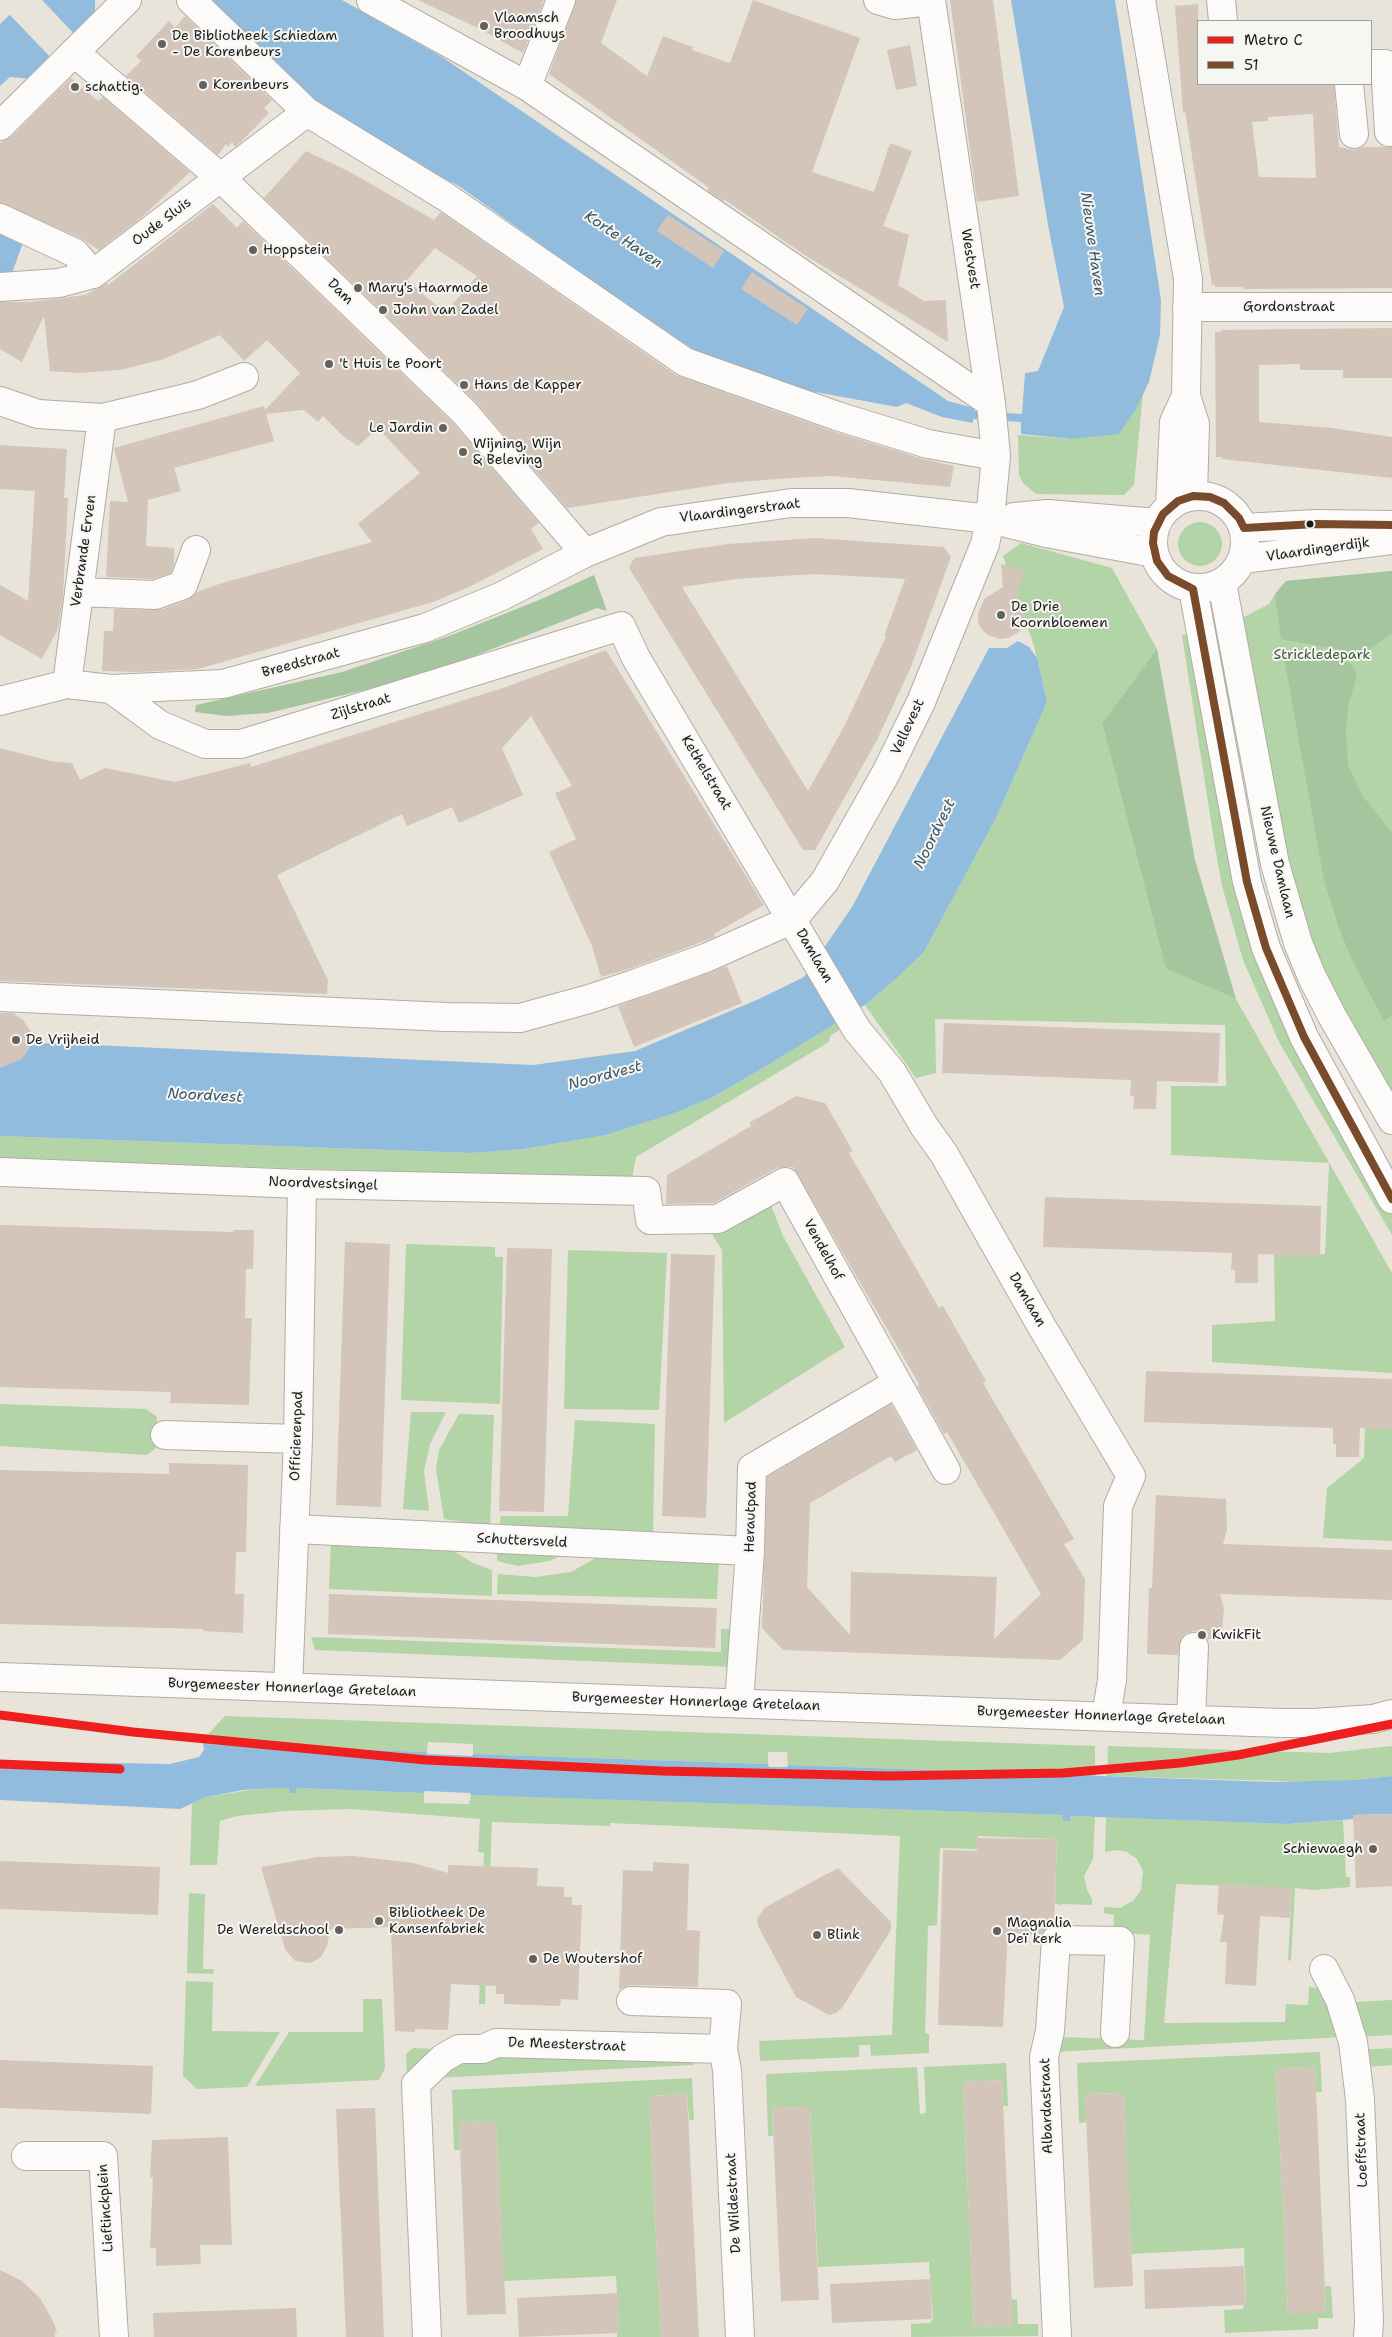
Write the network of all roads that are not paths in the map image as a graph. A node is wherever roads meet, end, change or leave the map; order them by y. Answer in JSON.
{"nodes":[{"id":1,"x":127,"y":0,"type":"edge"},
{"id":2,"x":191,"y":0,"type":"edge"},
{"id":3,"x":371,"y":0,"type":"edge"},
{"id":4,"x":561,"y":0,"type":"edge"},
{"id":5,"x":878,"y":0,"type":"edge"},
{"id":6,"x":931,"y":0,"type":"edge"},
{"id":7,"x":1142,"y":0,"type":"edge"},
{"id":8,"x":1221,"y":0,"type":"edge"},
{"id":9,"x":1223,"y":20,"type":"edge"},
{"id":10,"x":74,"y":52,"type":"junction"},
{"id":11,"x":1372,"y":64,"type":"edge"},
{"id":12,"x":1349,"y":85,"type":"edge"},
{"id":13,"x":527,"y":86,"type":"junction"},
{"id":14,"x":307,"y":112,"type":"junction"},
{"id":15,"x":0,"y":126,"type":"edge"},
{"id":16,"x":1389,"y":132,"type":"dead end"},
{"id":17,"x":1354,"y":134,"type":"dead end"},
{"id":18,"x":221,"y":178,"type":"junction"},
{"id":19,"x":0,"y":218,"type":"edge"},
{"id":20,"x":94,"y":274,"type":"junction"},
{"id":21,"x":0,"y":287,"type":"edge"},
{"id":22,"x":1187,"y":307,"type":"junction"},
{"id":23,"x":1392,"y":307,"type":"edge"},
{"id":24,"x":244,"y":377,"type":"dead end"},
{"id":25,"x":0,"y":401,"type":"edge"},
{"id":26,"x":991,"y":403,"type":"junction"},
{"id":27,"x":102,"y":418,"type":"junction"},
{"id":28,"x":996,"y":456,"type":"junction"},
{"id":29,"x":1174,"y":508,"type":"junction"},
{"id":30,"x":990,"y":519,"type":"junction"},
{"id":31,"x":1392,"y":525,"type":"edge"},
{"id":32,"x":1244,"y":528,"type":"junction"},
{"id":33,"x":1392,"y":540,"type":"edge"},
{"id":34,"x":196,"y":550,"type":"dead end"},
{"id":35,"x":585,"y":553,"type":"junction"},
{"id":36,"x":1154,"y":553,"type":"junction"},
{"id":37,"x":1243,"y":560,"type":"junction"},
{"id":38,"x":1222,"y":583,"type":"junction"},
{"id":39,"x":1193,"y":589,"type":"junction"},
{"id":40,"x":79,"y":592,"type":"junction"},
{"id":41,"x":621,"y":626,"type":"joint"},
{"id":42,"x":67,"y":684,"type":"junction"},
{"id":43,"x":111,"y":689,"type":"junction"},
{"id":44,"x":0,"y":701,"type":"edge"},
{"id":45,"x":793,"y":919,"type":"junction"},
{"id":46,"x":0,"y":997,"type":"edge"},
{"id":47,"x":1392,"y":1120,"type":"edge"},
{"id":48,"x":0,"y":1172,"type":"edge"},
{"id":49,"x":302,"y":1184,"type":"junction"},
{"id":50,"x":646,"y":1192,"type":"joint"},
{"id":51,"x":1392,"y":1199,"type":"edge"},
{"id":52,"x":897,"y":1383,"type":"junction"},
{"id":53,"x":165,"y":1435,"type":"dead end"},
{"id":54,"x":298,"y":1440,"type":"junction"},
{"id":55,"x":946,"y":1470,"type":"dead end"},
{"id":56,"x":294,"y":1529,"type":"junction"},
{"id":57,"x":750,"y":1551,"type":"junction"},
{"id":58,"x":1194,"y":1647,"type":"dead end"},
{"id":59,"x":0,"y":1677,"type":"edge"},
{"id":60,"x":288,"y":1687,"type":"junction"},
{"id":61,"x":740,"y":1703,"type":"junction"},
{"id":62,"x":1392,"y":1714,"type":"edge"},
{"id":63,"x":1106,"y":1716,"type":"junction"},
{"id":64,"x":1191,"y":1720,"type":"junction"},
{"id":65,"x":1324,"y":1969,"type":"dead end"},
{"id":66,"x":631,"y":2001,"type":"dead end"},
{"id":67,"x":1115,"y":2033,"type":"dead end"},
{"id":68,"x":726,"y":2059,"type":"junction"},
{"id":69,"x":26,"y":2156,"type":"dead end"},
{"id":70,"x":114,"y":2337,"type":"edge"},
{"id":71,"x":427,"y":2337,"type":"edge"},
{"id":72,"x":740,"y":2337,"type":"edge"},
{"id":73,"x":1057,"y":2337,"type":"edge"},
{"id":74,"x":1368,"y":2337,"type":"edge"}],
"edges":[{"from":1,"to":10,"type":"street"},
{"from":2,"to":14,"type":"street"},
{"from":3,"to":13,"type":"street"},
{"from":4,"to":13,"type":"street"},
{"from":5,"to":6,"type":"street"},
{"from":6,"to":26,"type":"street","name":"Westvest"},
{"from":7,"to":22,"type":"street"},
{"from":8,"to":9,"type":"street"},
{"from":10,"to":15,"type":"street"},
{"from":10,"to":18,"type":"street","name":"Dam"},
{"from":11,"to":16,"type":"street"},
{"from":12,"to":17,"type":"street"},
{"from":13,"to":26,"type":"street"},
{"from":14,"to":18,"type":"street","name":"Oude Sluis"},
{"from":14,"to":28,"type":"street"},
{"from":18,"to":20,"type":"street","name":"Oude Sluis"},
{"from":18,"to":35,"type":"street","name":"Dam"},
{"from":19,"to":20,"type":"street"},
{"from":20,"to":21,"type":"street","name":"Oude Sluis"},
{"from":22,"to":23,"type":"street","name":"Gordonstraat"},
{"from":22,"to":29,"type":"street"},
{"from":24,"to":27,"type":"street"},
{"from":25,"to":27,"type":"street"},
{"from":26,"to":28,"type":"street","name":"Westvest"},
{"from":27,"to":40,"type":"street","name":"Verbrande Erven"},
{"from":28,"to":30,"type":"street","name":"Westvest"},
{"from":29,"to":30,"type":"street","name":"Vlaardingerstraat"},
{"from":29,"to":32,"type":"street"},
{"from":29,"to":36,"type":"street"},
{"from":30,"to":35,"type":"street","name":"Vlaardingerstraat"},
{"from":30,"to":36,"type":"street","name":"Vlaardingerstraat"},
{"from":30,"to":45,"type":"street","name":"Vellevest"},
{"from":31,"to":32,"type":"street","name":"Vlaardingerdijk"},
{"from":32,"to":37,"type":"street"},
{"from":33,"to":37,"type":"street","name":"Vlaardingerdijk"},
{"from":34,"to":40,"type":"street"},
{"from":35,"to":43,"type":"street","name":"Breedstraat"},
{"from":36,"to":39,"type":"street"},
{"from":37,"to":38,"type":"street"},
{"from":38,"to":39,"type":"street"},
{"from":38,"to":47,"type":"street","name":"Nieuwe Damlaan"},
{"from":39,"to":51,"type":"street"},
{"from":40,"to":42,"type":"street","name":"Verbrande Erven"},
{"from":41,"to":43,"type":"street","name":"Zijlstraat"},
{"from":41,"to":45,"type":"street","name":"Kethelstraat"},
{"from":42,"to":43,"type":"street","name":"Breedstraat"},
{"from":42,"to":44,"type":"street","name":"Breedstraat"},
{"from":45,"to":46,"type":"street"},
{"from":45,"to":63,"type":"street","name":"Damlaan"},
{"from":48,"to":49,"type":"street","name":"Noordvestsingel"},
{"from":49,"to":50,"type":"street","name":"Noordvestsingel"},
{"from":49,"to":54,"type":"street","name":"Officierenpad"},
{"from":50,"to":52,"type":"street","name":"Vendelhof"},
{"from":52,"to":55,"type":"street","name":"Vendelhof"},
{"from":52,"to":57,"type":"street","name":"Herautpad"},
{"from":53,"to":54,"type":"street"},
{"from":54,"to":56,"type":"street","name":"Officierenpad"},
{"from":56,"to":57,"type":"street","name":"Schuttersveld"},
{"from":56,"to":60,"type":"street","name":"Officierenpad"},
{"from":57,"to":61,"type":"street","name":"Herautpad"},
{"from":58,"to":64,"type":"street"},
{"from":59,"to":60,"type":"street","name":"Burgemeester Honnerlage Gretelaan"},
{"from":60,"to":61,"type":"street","name":"Burgemeester Honnerlage Gretelaan"},
{"from":61,"to":63,"type":"street","name":"Burgemeester Honnerlage Gretelaan"},
{"from":62,"to":64,"type":"street","name":"Burgemeester Honnerlage Gretelaan"},
{"from":63,"to":64,"type":"street","name":"Burgemeester Honnerlage Gretelaan"},
{"from":65,"to":74,"type":"street","name":"Loeffstraat"},
{"from":66,"to":68,"type":"street","name":"De Wildestraat"},
{"from":67,"to":73,"type":"street","name":"Albardastraat"},
{"from":68,"to":71,"type":"street","name":"De Meesterstraat"},
{"from":68,"to":72,"type":"street","name":"De Wildestraat"},
{"from":69,"to":70,"type":"street","name":"Lieftinckplein"}]}
